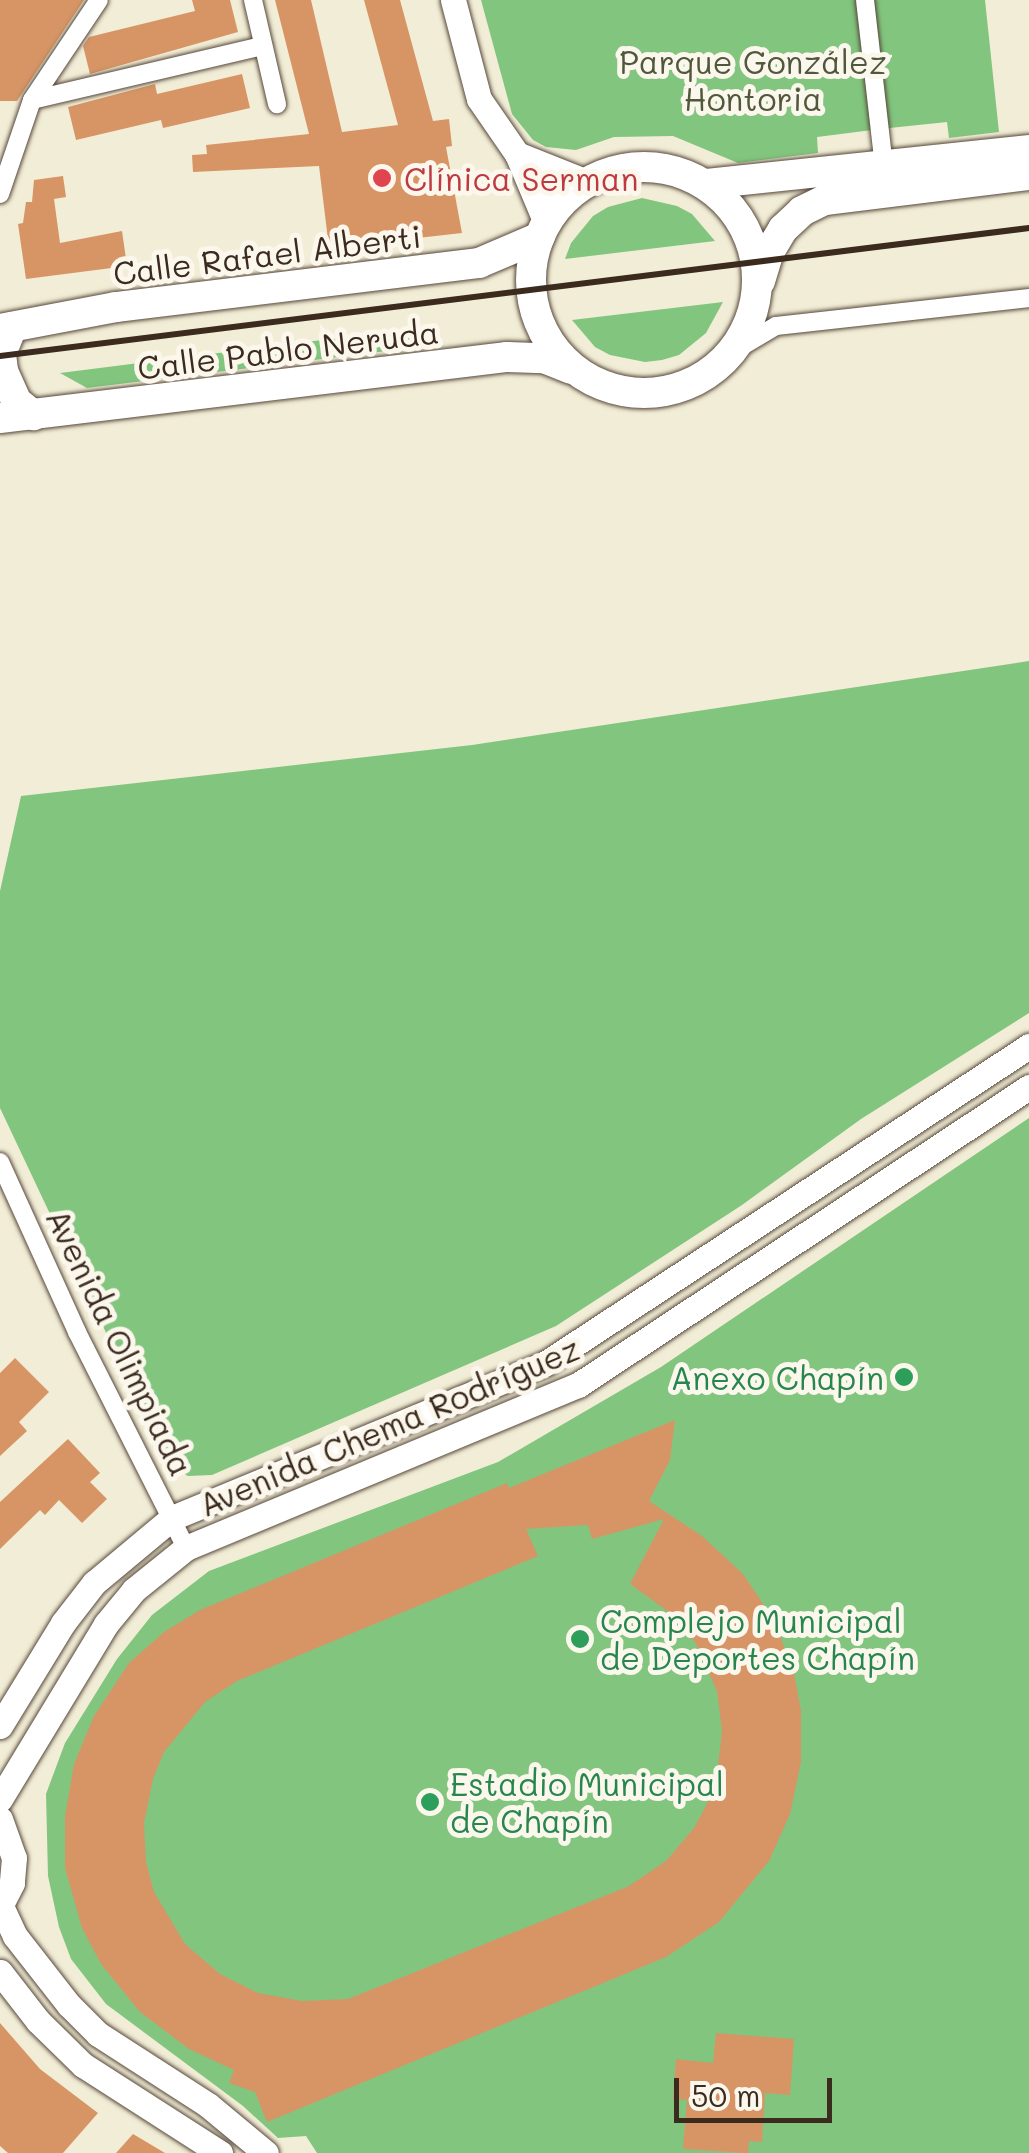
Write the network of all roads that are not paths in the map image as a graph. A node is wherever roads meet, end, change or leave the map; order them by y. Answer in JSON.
{"nodes":[{"id":1,"x":99,"y":0,"type":"edge"},
{"id":2,"x":253,"y":0,"type":"edge"},
{"id":3,"x":453,"y":0,"type":"edge"},
{"id":4,"x":865,"y":0,"type":"edge"},
{"id":5,"x":264,"y":46,"type":"junction"},
{"id":6,"x":32,"y":100,"type":"junction"},
{"id":7,"x":278,"y":104,"type":"dead end"},
{"id":8,"x":1029,"y":150,"type":"edge"},
{"id":9,"x":517,"y":154,"type":"junction"},
{"id":10,"x":884,"y":167,"type":"junction"},
{"id":11,"x":1029,"y":175,"type":"edge"},
{"id":12,"x":587,"y":182,"type":"junction"},
{"id":13,"x":705,"y":184,"type":"junction"},
{"id":14,"x":0,"y":194,"type":"edge"},
{"id":15,"x":543,"y":230,"type":"junction"},
{"id":16,"x":758,"y":288,"type":"junction"},
{"id":17,"x":1029,"y":298,"type":"edge"},
{"id":18,"x":4,"y":325,"type":"edge"},
{"id":19,"x":732,"y":352,"type":"junction"},
{"id":20,"x":582,"y":375,"type":"junction"},
{"id":21,"x":10,"y":418,"type":"edge"},
{"id":22,"x":1029,"y":1046,"type":"edge"},
{"id":23,"x":1029,"y":1086,"type":"edge"},
{"id":24,"x":0,"y":1162,"type":"edge"},
{"id":25,"x":172,"y":1518,"type":"junction"},
{"id":26,"x":186,"y":1548,"type":"junction"},
{"id":27,"x":0,"y":1726,"type":"edge"},
{"id":28,"x":0,"y":1799,"type":"edge"},
{"id":29,"x":0,"y":1819,"type":"edge"},
{"id":30,"x":0,"y":1907,"type":"edge"},
{"id":31,"x":0,"y":1972,"type":"edge"},
{"id":32,"x":220,"y":2153,"type":"edge"},
{"id":33,"x":266,"y":2153,"type":"edge"}],
"edges":[{"from":1,"to":6,"type":"street"},
{"from":2,"to":5,"type":"street"},
{"from":3,"to":9,"type":"main road"},
{"from":4,"to":10,"type":"street"},
{"from":5,"to":6,"type":"street"},
{"from":5,"to":7,"type":"street"},
{"from":6,"to":14,"type":"street"},
{"from":8,"to":10,"type":"main road"},
{"from":9,"to":12,"type":"main road"},
{"from":9,"to":15,"type":"main road"},
{"from":10,"to":13,"type":"main road"},
{"from":11,"to":16,"type":"main road"},
{"from":12,"to":13,"type":"main road"},
{"from":12,"to":15,"type":"main road"},
{"from":13,"to":16,"type":"main road"},
{"from":15,"to":18,"type":"main road","name":"Calle Rafael Alberti"},
{"from":15,"to":20,"type":"main road"},
{"from":16,"to":19,"type":"main road"},
{"from":17,"to":19,"type":"street"},
{"from":18,"to":21,"type":"main road"},
{"from":19,"to":20,"type":"main road"},
{"from":20,"to":21,"type":"main road","name":"Calle Pablo Neruda"},
{"from":22,"to":25,"type":"main road","name":"Avenida Chema Rodríguez"},
{"from":23,"to":26,"type":"main road","name":"Avenida Chema Rodríguez"},
{"from":24,"to":25,"type":"street","name":"Avenida Olimpiada"},
{"from":25,"to":26,"type":"street","name":"Avenida Olimpiada"},
{"from":25,"to":27,"type":"main road","name":"Avenida Chema Rodríguez"},
{"from":26,"to":28,"type":"main road","name":"Avenida Chema Rodríguez"},
{"from":29,"to":30,"type":"main road"},
{"from":30,"to":33,"type":"main road"},
{"from":31,"to":32,"type":"main road"}]}
